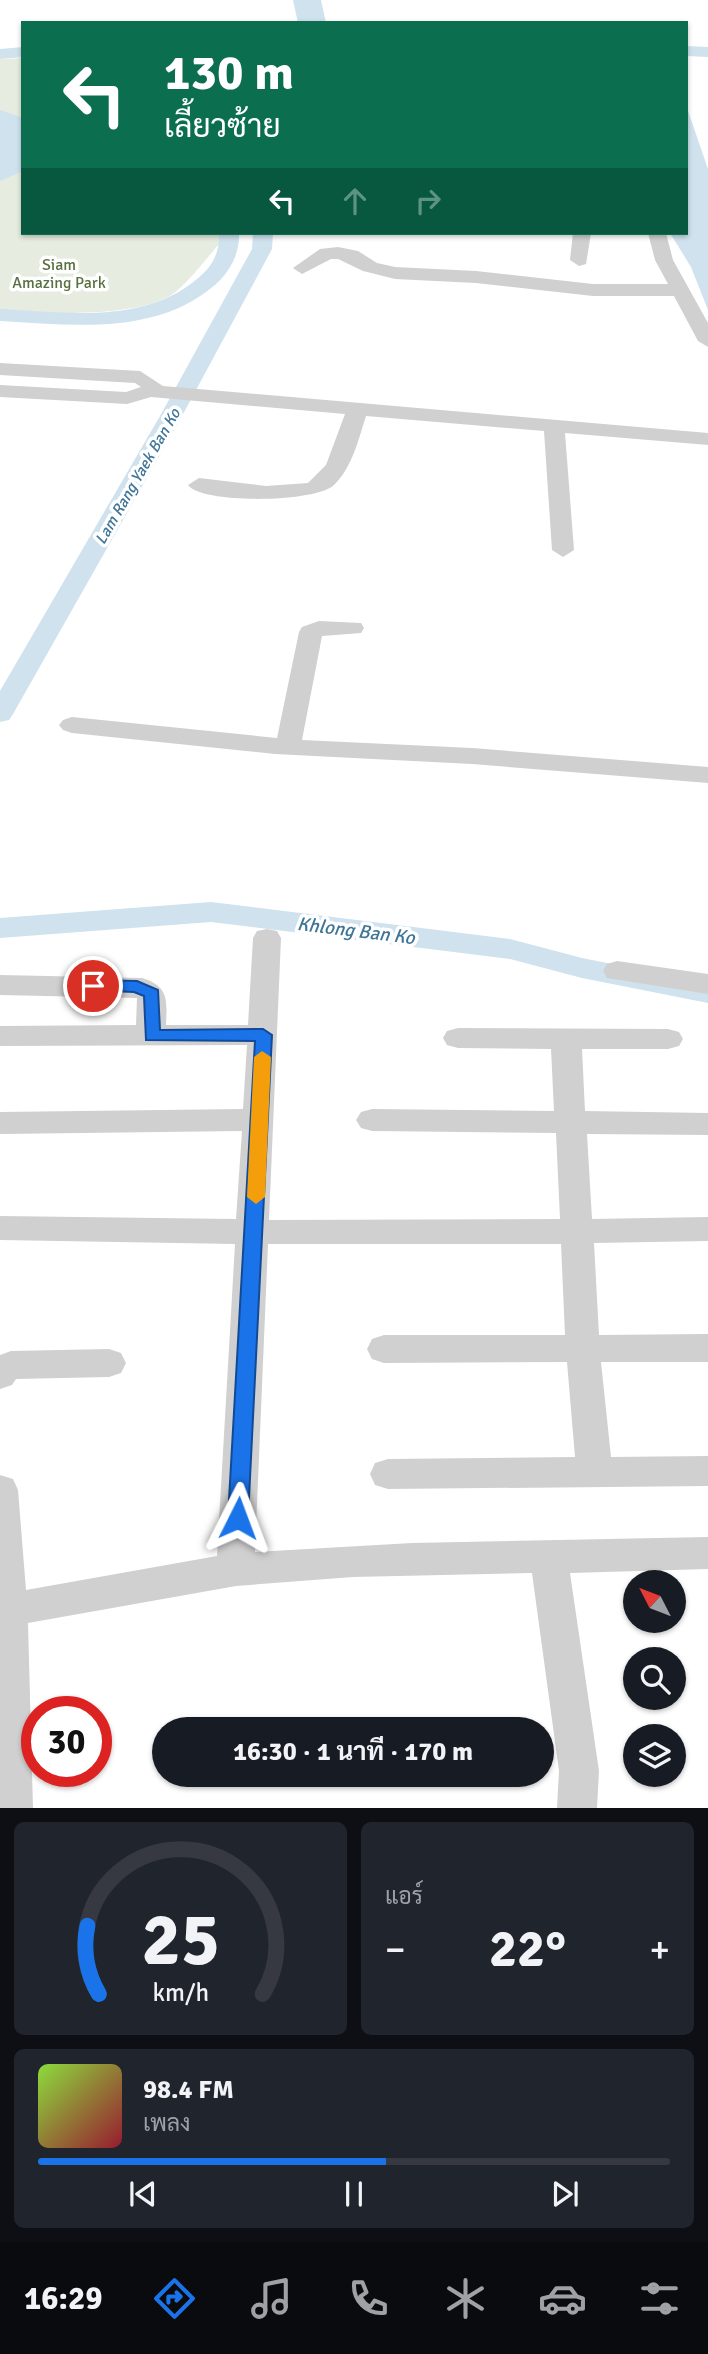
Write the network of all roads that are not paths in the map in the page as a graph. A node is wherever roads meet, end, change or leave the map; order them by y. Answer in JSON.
{"nodes":[{"id":1,"x":582,"y":235,"type":"edge"},
{"id":2,"x":658,"y":235,"type":"edge"},
{"id":3,"x":579,"y":260,"type":"dead end"},
{"id":4,"x":302,"y":268,"type":"dead end"},
{"id":5,"x":680,"y":290,"type":"junction"},
{"id":6,"x":708,"y":341,"type":"edge"},
{"id":7,"x":0,"y":369,"type":"edge"},
{"id":8,"x":0,"y":391,"type":"edge"},
{"id":9,"x":160,"y":392,"type":"junction"},
{"id":10,"x":357,"y":410,"type":"junction"},
{"id":11,"x":554,"y":427,"type":"junction"},
{"id":12,"x":708,"y":439,"type":"edge"},
{"id":13,"x":199,"y":485,"type":"dead end"},
{"id":14,"x":563,"y":550,"type":"dead end"},
{"id":15,"x":352,"y":628,"type":"dead end"},
{"id":16,"x":72,"y":724,"type":"dead end"},
{"id":17,"x":288,"y":747,"type":"junction"},
{"id":18,"x":708,"y":775,"type":"edge"},
{"id":19,"x":267,"y":938,"type":"dead end"},
{"id":20,"x":617,"y":971,"type":"dead end"},
{"id":21,"x":0,"y":985,"type":"edge"},
{"id":22,"x":708,"y":985,"type":"edge"},
{"id":23,"x":0,"y":1035,"type":"edge"},
{"id":24,"x":263,"y":1035,"type":"junction"},
{"id":25,"x":152,"y":1036,"type":"junction"},
{"id":26,"x":458,"y":1038,"type":"dead end"},
{"id":27,"x":668,"y":1039,"type":"dead end"},
{"id":28,"x":566,"y":1040,"type":"junction"},
{"id":29,"x":260,"y":1120,"type":"junction"},
{"id":30,"x":372,"y":1120,"type":"dead end"},
{"id":31,"x":0,"y":1123,"type":"edge"},
{"id":32,"x":572,"y":1124,"type":"junction"},
{"id":33,"x":708,"y":1124,"type":"edge"},
{"id":34,"x":0,"y":1227,"type":"edge"},
{"id":35,"x":708,"y":1230,"type":"edge"},
{"id":36,"x":254,"y":1231,"type":"junction"},
{"id":37,"x":577,"y":1232,"type":"junction"},
{"id":38,"x":583,"y":1348,"type":"junction"},
{"id":39,"x":708,"y":1348,"type":"edge"},
{"id":40,"x":384,"y":1349,"type":"dead end"},
{"id":41,"x":108,"y":1363,"type":"dead end"},
{"id":42,"x":0,"y":1375,"type":"edge"},
{"id":43,"x":708,"y":1471,"type":"edge"},
{"id":44,"x":388,"y":1474,"type":"dead end"},
{"id":45,"x":594,"y":1474,"type":"junction"},
{"id":46,"x":0,"y":1490,"type":"edge"},
{"id":47,"x":708,"y":1553,"type":"edge"},
{"id":48,"x":549,"y":1559,"type":"junction"},
{"id":49,"x":235,"y":1570,"type":"junction"},
{"id":50,"x":5,"y":1610,"type":"edge"},
{"id":51,"x":13,"y":1808,"type":"edge"},
{"id":52,"x":577,"y":1808,"type":"edge"}],
"edges":[{"from":1,"to":3,"type":"street"},
{"from":2,"to":5,"type":"street"},
{"from":4,"to":5,"type":"street"},
{"from":5,"to":6,"type":"street"},
{"from":7,"to":9,"type":"street"},
{"from":8,"to":9,"type":"street"},
{"from":9,"to":10,"type":"street"},
{"from":10,"to":11,"type":"street"},
{"from":10,"to":13,"type":"street"},
{"from":11,"to":12,"type":"street"},
{"from":11,"to":14,"type":"street"},
{"from":15,"to":17,"type":"street"},
{"from":16,"to":17,"type":"street"},
{"from":17,"to":18,"type":"street"},
{"from":19,"to":24,"type":"street"},
{"from":20,"to":22,"type":"street"},
{"from":21,"to":25,"type":"street"},
{"from":23,"to":25,"type":"street"},
{"from":24,"to":25,"type":"street"},
{"from":24,"to":29,"type":"street"},
{"from":26,"to":28,"type":"street"},
{"from":27,"to":28,"type":"street"},
{"from":28,"to":32,"type":"street"},
{"from":29,"to":31,"type":"street"},
{"from":29,"to":36,"type":"street"},
{"from":30,"to":32,"type":"street"},
{"from":32,"to":33,"type":"street"},
{"from":32,"to":37,"type":"street"},
{"from":34,"to":36,"type":"street"},
{"from":35,"to":37,"type":"street"},
{"from":36,"to":37,"type":"street"},
{"from":36,"to":49,"type":"street"},
{"from":37,"to":38,"type":"street"},
{"from":38,"to":39,"type":"street"},
{"from":38,"to":40,"type":"street"},
{"from":38,"to":45,"type":"street"},
{"from":41,"to":42,"type":"street"},
{"from":43,"to":45,"type":"street"},
{"from":44,"to":45,"type":"street"},
{"from":46,"to":50,"type":"street"},
{"from":47,"to":48,"type":"street"},
{"from":48,"to":49,"type":"street"},
{"from":48,"to":52,"type":"street"},
{"from":49,"to":50,"type":"street"},
{"from":50,"to":51,"type":"street"}]}
